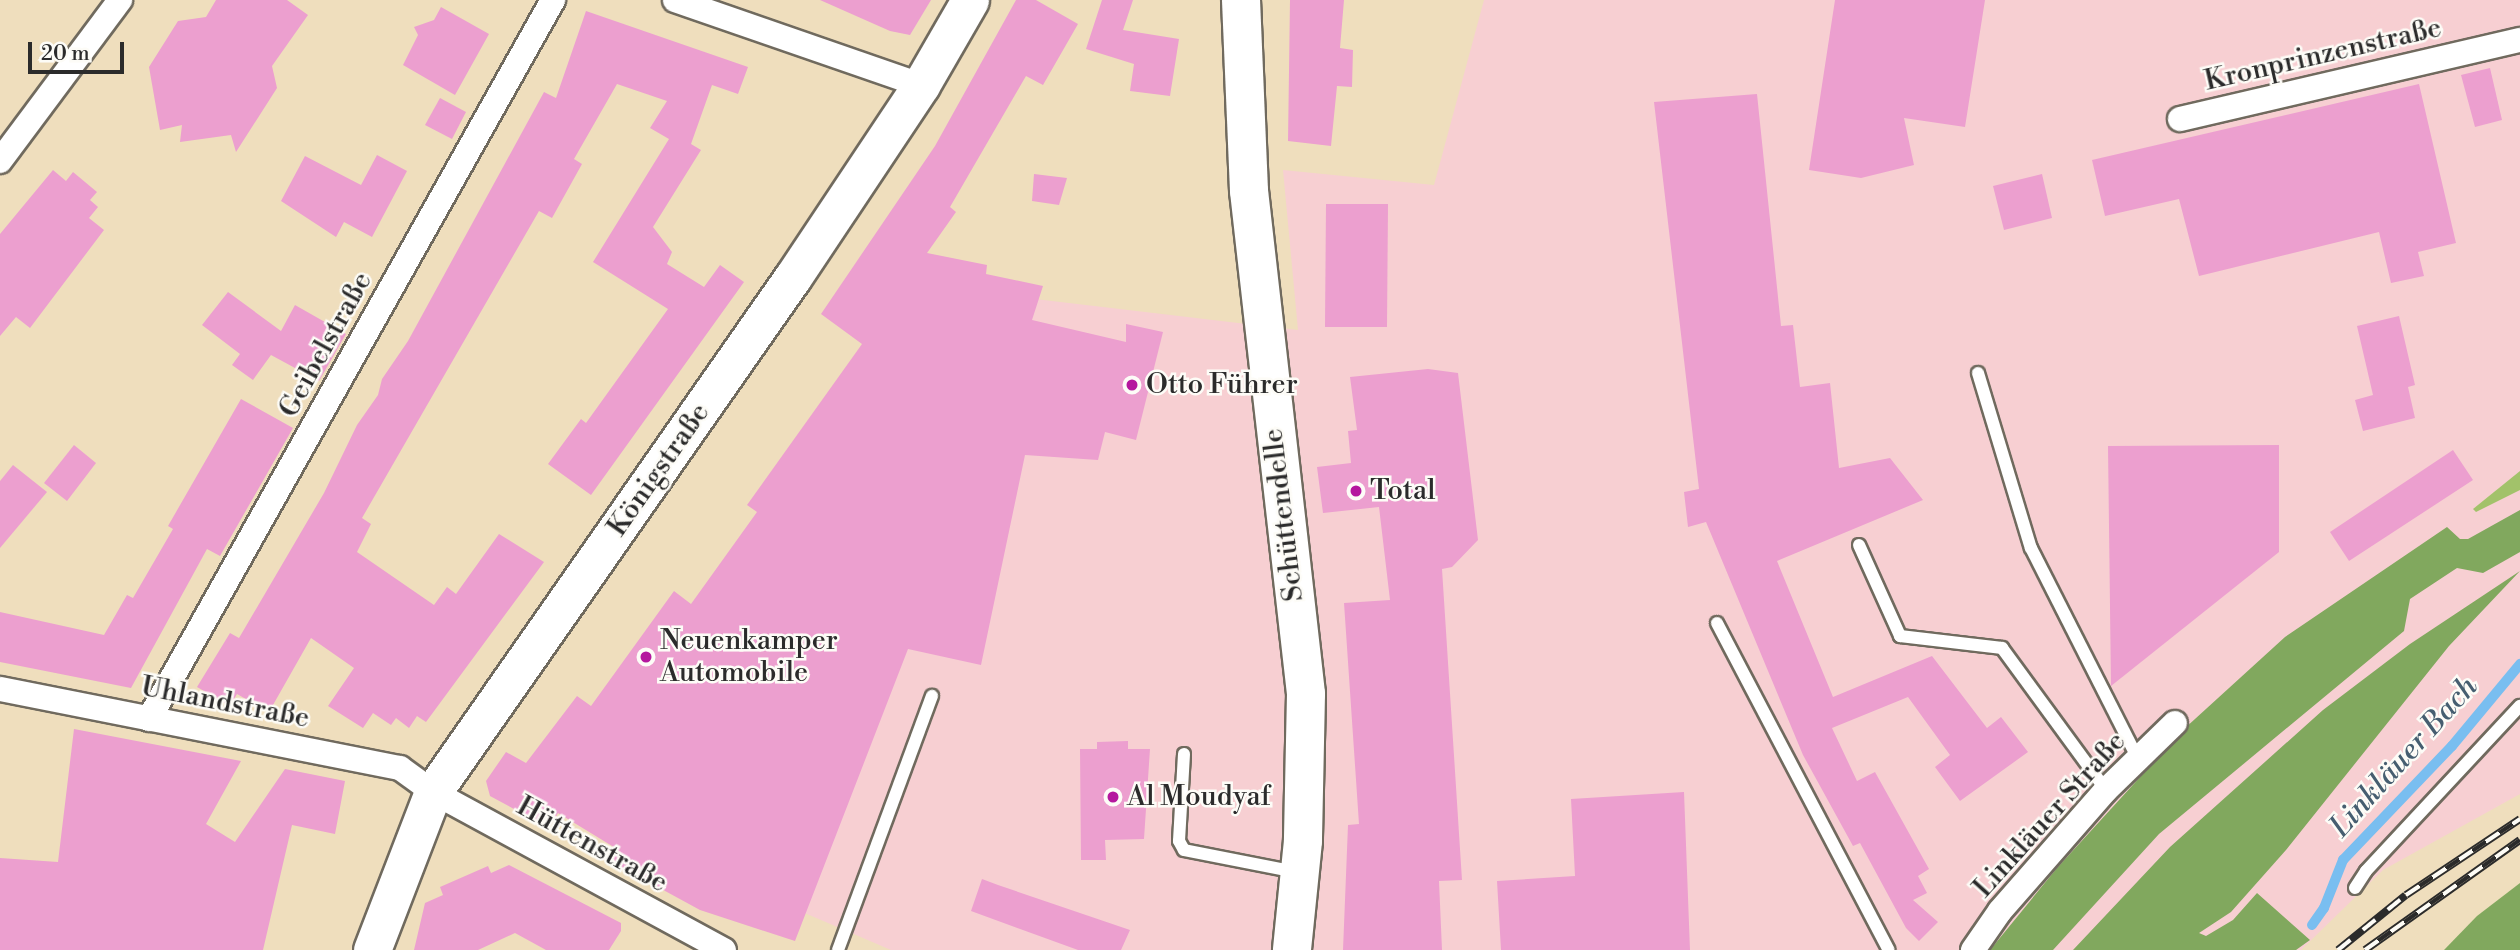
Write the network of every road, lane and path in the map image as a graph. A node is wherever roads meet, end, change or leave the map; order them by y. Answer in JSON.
{"nodes":[{"id":1,"x":120,"y":0,"type":"edge"},
{"id":2,"x":553,"y":0,"type":"edge"},
{"id":3,"x":675,"y":0,"type":"edge"},
{"id":4,"x":970,"y":0,"type":"edge"},
{"id":5,"x":1241,"y":0,"type":"edge"},
{"id":6,"x":1252,"y":0,"type":"edge"},
{"id":7,"x":1243,"y":39,"type":"junction"},
{"id":8,"x":2520,"y":40,"type":"edge"},
{"id":9,"x":921,"y":85,"type":"junction"},
{"id":10,"x":2180,"y":119,"type":"dead end"},
{"id":11,"x":0,"y":161,"type":"edge"},
{"id":12,"x":1978,"y":373,"type":"dead end"},
{"id":13,"x":1859,"y":545,"type":"dead end"},
{"id":14,"x":1717,"y":623,"type":"dead end"},
{"id":15,"x":0,"y":689,"type":"edge"},
{"id":16,"x":932,"y":696,"type":"dead end"},
{"id":17,"x":2520,"y":706,"type":"edge"},
{"id":18,"x":149,"y":719,"type":"junction"},
{"id":19,"x":2175,"y":723,"type":"dead end"},
{"id":20,"x":1184,"y":754,"type":"dead end"},
{"id":21,"x":2138,"y":759,"type":"junction"},
{"id":22,"x":2106,"y":790,"type":"junction"},
{"id":23,"x":433,"y":792,"type":"junction"},
{"id":24,"x":1300,"y":873,"type":"junction"},
{"id":25,"x":2355,"y":888,"type":"dead end"},
{"id":26,"x":372,"y":950,"type":"edge"},
{"id":27,"x":724,"y":950,"type":"edge"},
{"id":28,"x":838,"y":950,"type":"edge"},
{"id":29,"x":1292,"y":950,"type":"edge"},
{"id":30,"x":1889,"y":950,"type":"edge"},
{"id":31,"x":1973,"y":950,"type":"edge"}],
"edges":[{"from":1,"to":11,"type":"street"},
{"from":2,"to":18,"type":"street","name":"Geibelstraße"},
{"from":3,"to":9,"type":"street"},
{"from":4,"to":9,"type":"main road","name":"Königstraße"},
{"from":5,"to":7,"type":"main road","name":"Schüttendelle"},
{"from":6,"to":7,"type":"main road","name":"Schüttendelle"},
{"from":7,"to":24,"type":"main road","name":"Schüttendelle"},
{"from":8,"to":10,"type":"street","name":"Kronprinzenstraße"},
{"from":9,"to":23,"type":"main road","name":"Königstraße"},
{"from":12,"to":21,"type":"lane"},
{"from":13,"to":22,"type":"lane"},
{"from":14,"to":30,"type":"lane"},
{"from":15,"to":18,"type":"street","name":"Uhlandstraße"},
{"from":16,"to":28,"type":"lane"},
{"from":17,"to":25,"type":"lane"},
{"from":18,"to":23,"type":"street","name":"Uhlandstraße"},
{"from":19,"to":21,"type":"street","name":"Linkläuer Straße"},
{"from":20,"to":24,"type":"lane"},
{"from":21,"to":22,"type":"street","name":"Linkläuer Straße"},
{"from":22,"to":31,"type":"street","name":"Linkläuer Straße"},
{"from":23,"to":26,"type":"main road","name":"Königstraße"},
{"from":23,"to":27,"type":"street","name":"Hüttenstraße"},
{"from":24,"to":29,"type":"main road","name":"Schüttendelle"}]}
